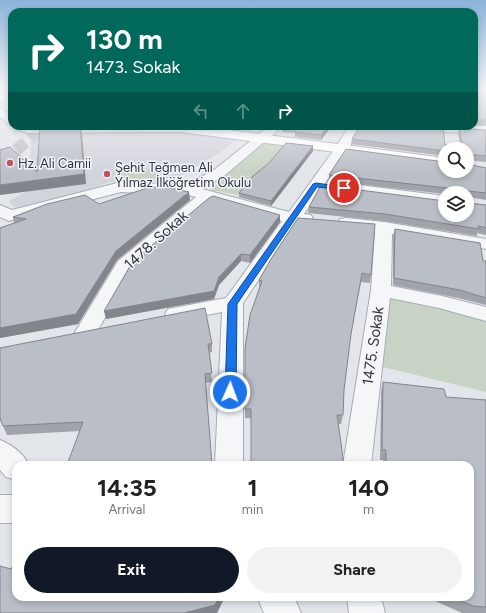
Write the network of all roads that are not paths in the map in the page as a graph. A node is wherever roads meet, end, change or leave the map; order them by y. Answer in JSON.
{"nodes":[{"id":1,"x":204,"y":130,"type":"edge"},
{"id":2,"x":272,"y":130,"type":"edge"},
{"id":3,"x":353,"y":130,"type":"edge"},
{"id":4,"x":449,"y":130,"type":"edge"},
{"id":5,"x":263,"y":138,"type":"junction"},
{"id":6,"x":451,"y":142,"type":"dead end"},
{"id":7,"x":342,"y":148,"type":"junction"},
{"id":8,"x":438,"y":161,"type":"edge"},
{"id":9,"x":316,"y":185,"type":"junction"},
{"id":10,"x":189,"y":190,"type":"junction"},
{"id":11,"x":208,"y":195,"type":"junction"},
{"id":12,"x":438,"y":200,"type":"edge"},
{"id":13,"x":3,"y":215,"type":"edge"},
{"id":14,"x":292,"y":218,"type":"junction"},
{"id":15,"x":384,"y":227,"type":"junction"},
{"id":16,"x":486,"y":244,"type":"edge"},
{"id":17,"x":381,"y":290,"type":"junction"},
{"id":18,"x":232,"y":304,"type":"junction"},
{"id":19,"x":486,"y":314,"type":"edge"},
{"id":20,"x":155,"y":318,"type":"edge"},
{"id":21,"x":109,"y":327,"type":"edge"},
{"id":22,"x":0,"y":452,"type":"edge"},
{"id":23,"x":228,"y":461,"type":"edge"},
{"id":24,"x":358,"y":461,"type":"edge"},
{"id":25,"x":12,"y":464,"type":"edge"},
{"id":26,"x":12,"y":509,"type":"edge"},
{"id":27,"x":0,"y":510,"type":"edge"},
{"id":28,"x":276,"y":601,"type":"edge"},
{"id":29,"x":365,"y":601,"type":"edge"},
{"id":30,"x":283,"y":613,"type":"edge"},
{"id":31,"x":367,"y":613,"type":"edge"}],
"edges":[{"from":1,"to":5,"type":"street"},
{"from":2,"to":5,"type":"street"},
{"from":3,"to":7,"type":"street"},
{"from":4,"to":6,"type":"street"},
{"from":5,"to":7,"type":"street"},
{"from":5,"to":10,"type":"street"},
{"from":7,"to":8,"type":"street"},
{"from":7,"to":9,"type":"street"},
{"from":9,"to":12,"type":"street"},
{"from":9,"to":14,"type":"street"},
{"from":10,"to":11,"type":"street"},
{"from":10,"to":13,"type":"street"},
{"from":11,"to":14,"type":"street"},
{"from":11,"to":21,"type":"street","name":"1478. Sokak"},
{"from":14,"to":15,"type":"street"},
{"from":14,"to":18,"type":"street"},
{"from":15,"to":16,"type":"street"},
{"from":15,"to":17,"type":"street","name":"1475. Sokak"},
{"from":17,"to":19,"type":"street"},
{"from":17,"to":24,"type":"street","name":"1475. Sokak"},
{"from":18,"to":20,"type":"street"},
{"from":18,"to":23,"type":"street"},
{"from":22,"to":25,"type":"street"},
{"from":26,"to":27,"type":"street"},
{"from":28,"to":30,"type":"street"},
{"from":29,"to":31,"type":"street"}]}
